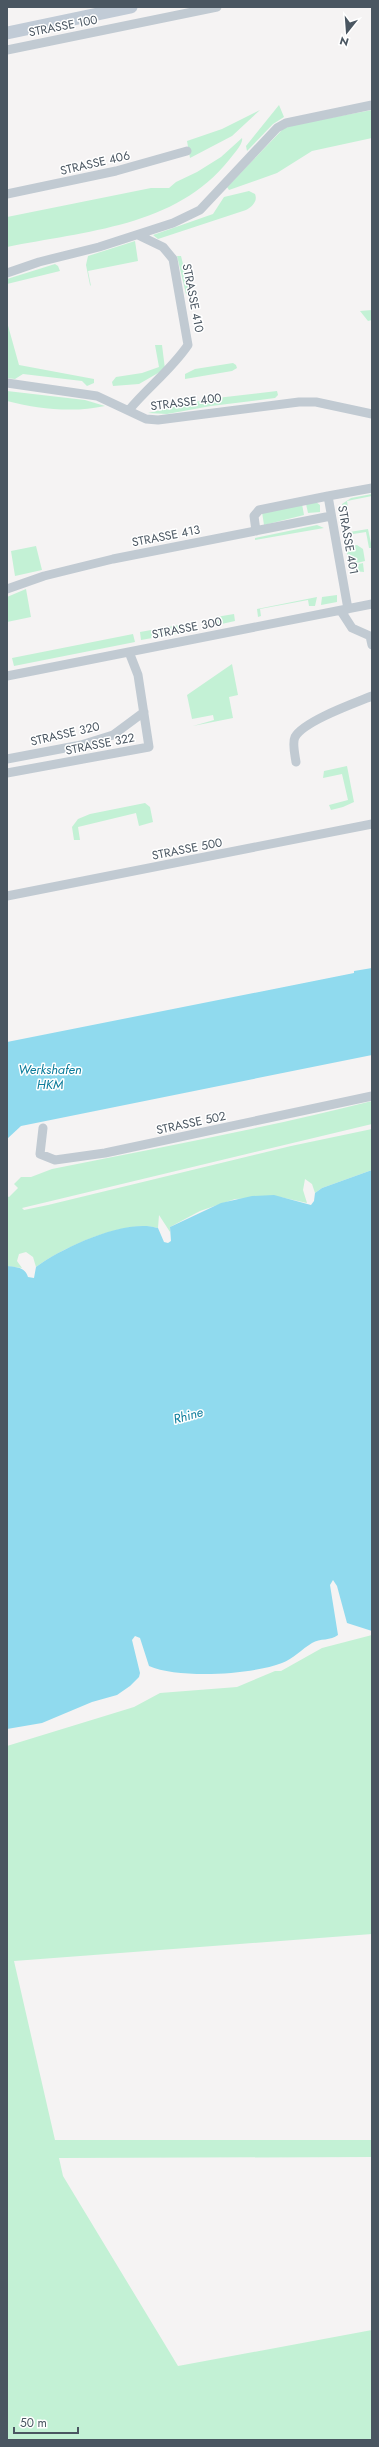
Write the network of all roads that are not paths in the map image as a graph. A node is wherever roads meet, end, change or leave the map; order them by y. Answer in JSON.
{"nodes":[{"id":1,"x":131,"y":7,"type":"edge"},
{"id":2,"x":217,"y":7,"type":"edge"},
{"id":3,"x":7,"y":33,"type":"edge"},
{"id":4,"x":7,"y":50,"type":"edge"},
{"id":5,"x":372,"y":105,"type":"edge"},
{"id":6,"x":187,"y":151,"type":"dead end"},
{"id":7,"x":7,"y":194,"type":"edge"},
{"id":8,"x":138,"y":235,"type":"junction"},
{"id":9,"x":7,"y":273,"type":"edge"},
{"id":10,"x":7,"y":383,"type":"edge"},
{"id":11,"x":129,"y":410,"type":"junction"},
{"id":12,"x":372,"y":414,"type":"edge"},
{"id":13,"x":372,"y":488,"type":"edge"},
{"id":14,"x":328,"y":496,"type":"junction"},
{"id":15,"x":331,"y":516,"type":"junction"},
{"id":16,"x":256,"y":531,"type":"junction"},
{"id":17,"x":7,"y":589,"type":"edge"},
{"id":18,"x":372,"y":604,"type":"edge"},
{"id":19,"x":345,"y":610,"type":"junction"},
{"id":20,"x":372,"y":645,"type":"edge"},
{"id":21,"x":129,"y":652,"type":"junction"},
{"id":22,"x":7,"y":676,"type":"edge"},
{"id":23,"x":372,"y":696,"type":"edge"},
{"id":24,"x":144,"y":712,"type":"junction"},
{"id":25,"x":7,"y":759,"type":"edge"},
{"id":26,"x":296,"y":762,"type":"dead end"},
{"id":27,"x":7,"y":773,"type":"edge"},
{"id":28,"x":372,"y":824,"type":"edge"},
{"id":29,"x":7,"y":896,"type":"edge"},
{"id":30,"x":372,"y":1096,"type":"edge"},
{"id":31,"x":43,"y":1128,"type":"dead end"}],
"edges":[{"from":1,"to":3,"type":"main road"},
{"from":2,"to":4,"type":"street","name":"STRASSE 100"},
{"from":5,"to":8,"type":"street"},
{"from":6,"to":7,"type":"street","name":"STRASSE 406"},
{"from":8,"to":9,"type":"street"},
{"from":8,"to":11,"type":"street","name":"STRASSE 410"},
{"from":10,"to":11,"type":"street","name":"STRASSE 400"},
{"from":11,"to":12,"type":"street","name":"STRASSE 400"},
{"from":13,"to":14,"type":"street","name":"STRASSE 401"},
{"from":14,"to":15,"type":"street","name":"STRASSE 401"},
{"from":14,"to":16,"type":"street"},
{"from":15,"to":16,"type":"street","name":"STRASSE 413"},
{"from":15,"to":19,"type":"street","name":"STRASSE 401"},
{"from":16,"to":17,"type":"street","name":"STRASSE 413"},
{"from":18,"to":19,"type":"street","name":"STRASSE 300"},
{"from":19,"to":20,"type":"street"},
{"from":19,"to":21,"type":"street","name":"STRASSE 300"},
{"from":21,"to":22,"type":"street","name":"STRASSE 300"},
{"from":21,"to":24,"type":"street","name":"STRASSE 322"},
{"from":23,"to":26,"type":"street"},
{"from":24,"to":25,"type":"street","name":"STRASSE 320"},
{"from":24,"to":27,"type":"street","name":"STRASSE 322"},
{"from":28,"to":29,"type":"street","name":"STRASSE 500"},
{"from":30,"to":31,"type":"street","name":"STRASSE 502"}]}
